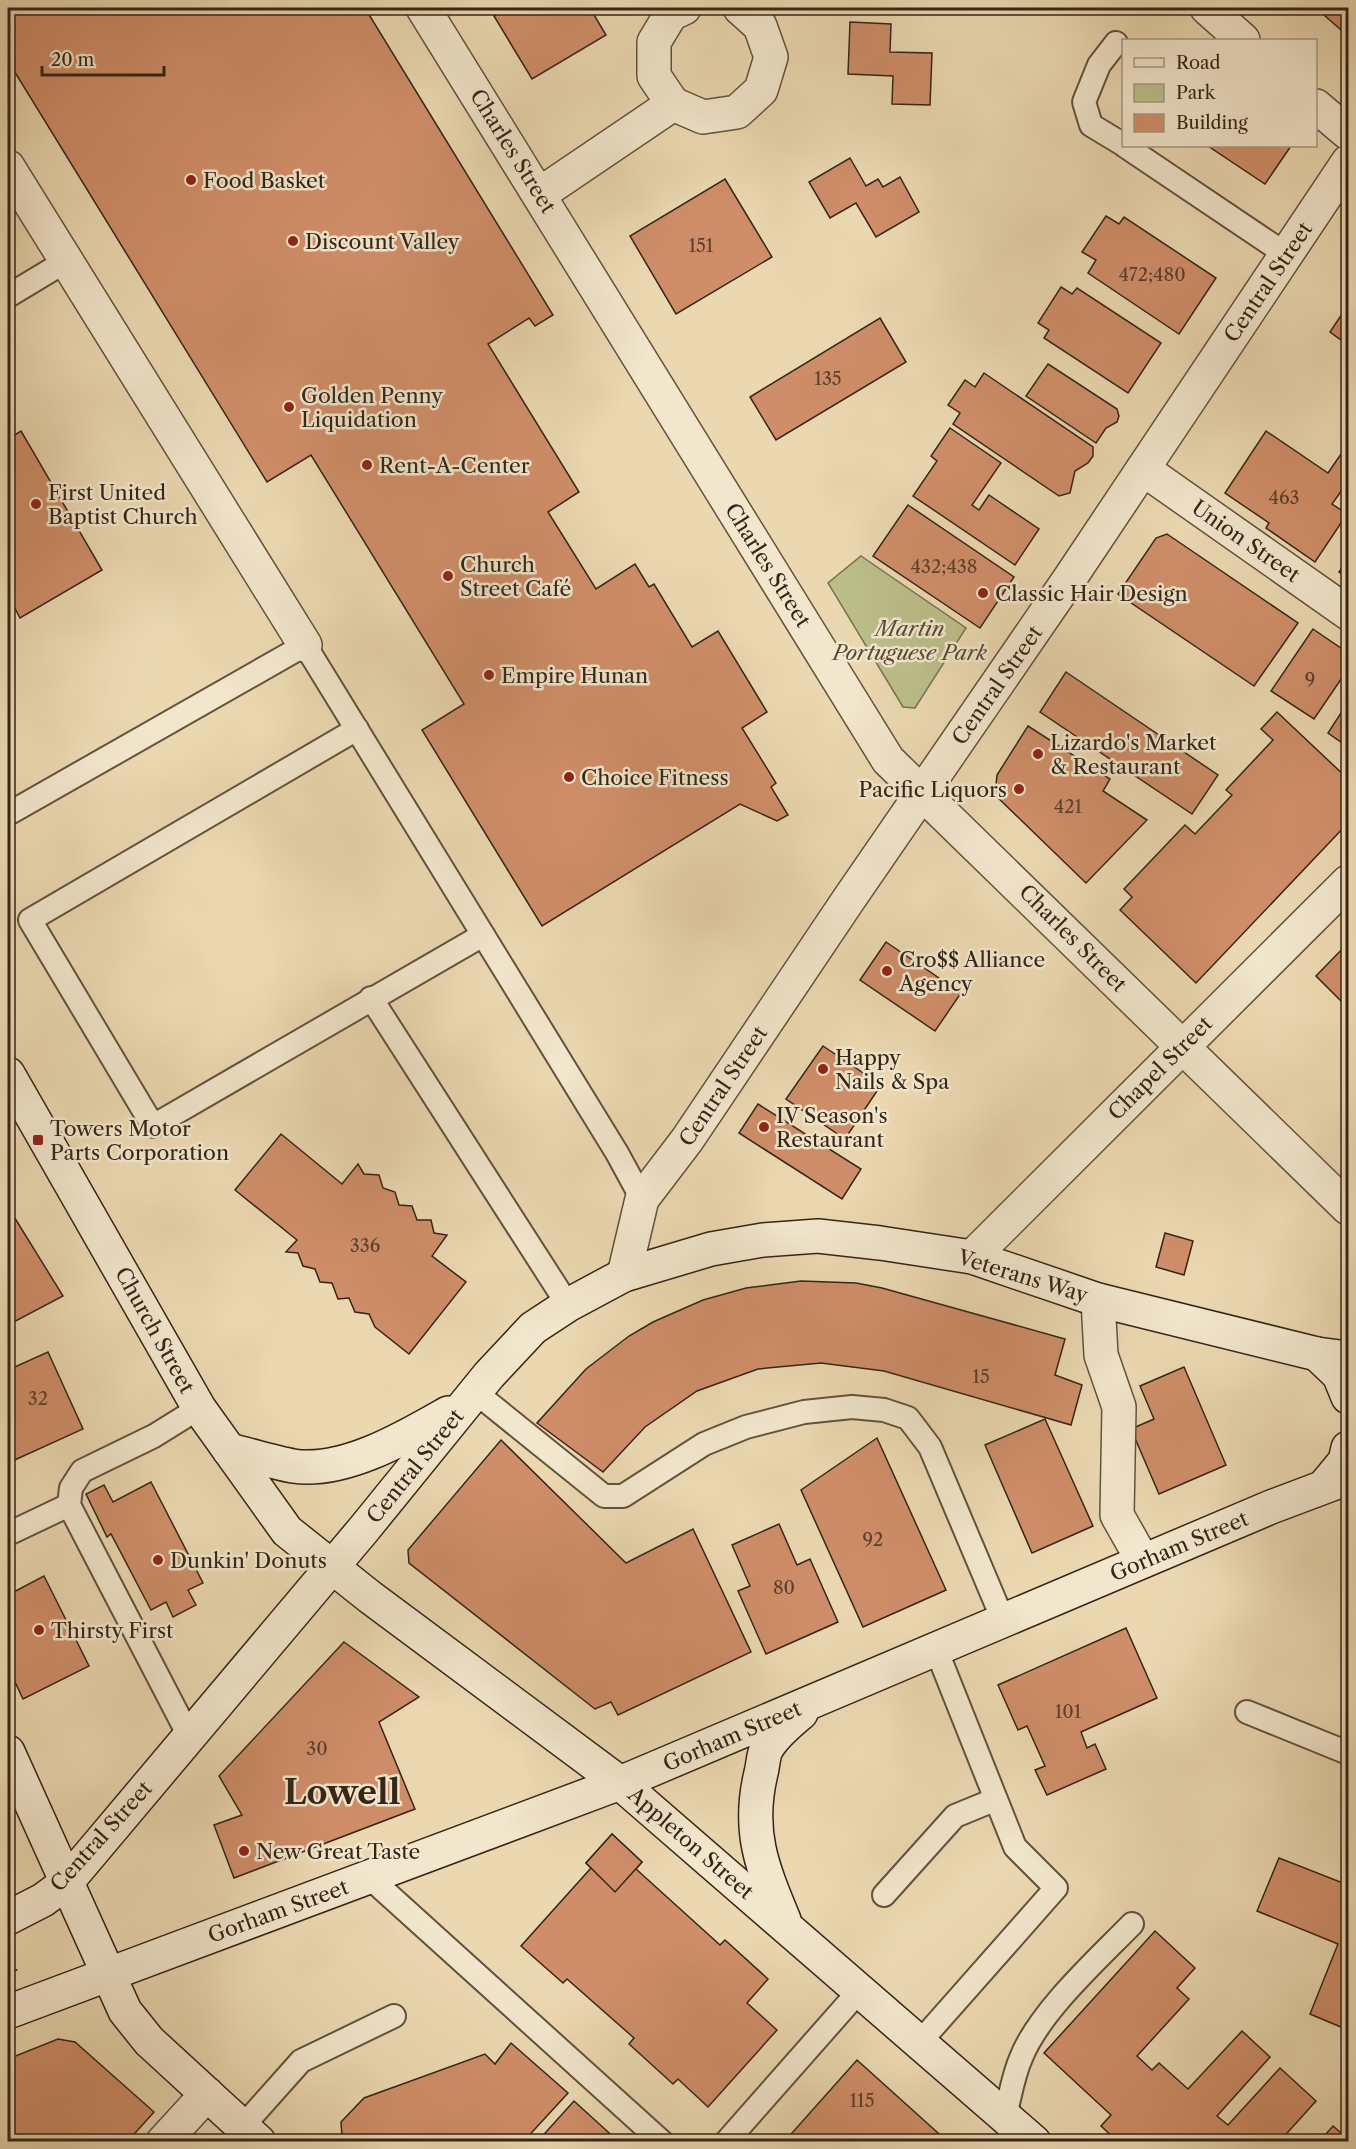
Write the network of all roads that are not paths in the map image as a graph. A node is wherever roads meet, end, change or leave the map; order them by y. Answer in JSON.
{"nodes":[{"id":1,"x":423,"y":8,"type":"edge"},
{"id":2,"x":684,"y":8,"type":"edge"},
{"id":3,"x":740,"y":8,"type":"edge"},
{"id":4,"x":1206,"y":8,"type":"edge"},
{"id":5,"x":1242,"y":39,"type":"edge"},
{"id":6,"x":1116,"y":43,"type":"dead end"},
{"id":7,"x":673,"y":104,"type":"junction"},
{"id":8,"x":1317,"y":107,"type":"edge"},
{"id":9,"x":1348,"y":133,"type":"edge"},
{"id":10,"x":1122,"y":144,"type":"edge"},
{"id":11,"x":1127,"y":147,"type":"edge"},
{"id":12,"x":1348,"y":162,"type":"edge"},
{"id":13,"x":8,"y":167,"type":"edge"},
{"id":14,"x":540,"y":194,"type":"junction"},
{"id":15,"x":1287,"y":255,"type":"junction"},
{"id":16,"x":66,"y":261,"type":"junction"},
{"id":17,"x":8,"y":296,"type":"edge"},
{"id":18,"x":1143,"y":469,"type":"junction"},
{"id":19,"x":1348,"y":613,"type":"edge"},
{"id":20,"x":305,"y":645,"type":"junction"},
{"id":21,"x":357,"y":729,"type":"junction"},
{"id":22,"x":923,"y":791,"type":"junction"},
{"id":23,"x":8,"y":814,"type":"edge"},
{"id":24,"x":1348,"y":882,"type":"edge"},
{"id":25,"x":483,"y":935,"type":"junction"},
{"id":26,"x":371,"y":998,"type":"junction"},
{"id":27,"x":1182,"y":1046,"type":"junction"},
{"id":28,"x":8,"y":1074,"type":"edge"},
{"id":29,"x":642,"y":1199,"type":"junction"},
{"id":30,"x":1348,"y":1208,"type":"edge"},
{"id":31,"x":972,"y":1257,"type":"junction"},
{"id":32,"x":624,"y":1275,"type":"junction"},
{"id":33,"x":1098,"y":1300,"type":"junction"},
{"id":34,"x":568,"y":1305,"type":"junction"},
{"id":35,"x":1333,"y":1356,"type":"edge"},
{"id":36,"x":1348,"y":1397,"type":"edge"},
{"id":37,"x":470,"y":1398,"type":"junction"},
{"id":38,"x":199,"y":1408,"type":"junction"},
{"id":39,"x":1348,"y":1448,"type":"edge"},
{"id":40,"x":230,"y":1450,"type":"junction"},
{"id":41,"x":1337,"y":1481,"type":"edge"},
{"id":42,"x":69,"y":1505,"type":"junction"},
{"id":43,"x":8,"y":1534,"type":"edge"},
{"id":44,"x":1143,"y":1561,"type":"junction"},
{"id":45,"x":330,"y":1567,"type":"junction"},
{"id":46,"x":1003,"y":1620,"type":"junction"},
{"id":47,"x":936,"y":1649,"type":"junction"},
{"id":48,"x":813,"y":1702,"type":"junction"},
{"id":49,"x":1247,"y":1712,"type":"dead end"},
{"id":50,"x":189,"y":1736,"type":"junction"},
{"id":51,"x":8,"y":1752,"type":"edge"},
{"id":52,"x":1348,"y":1753,"type":"edge"},
{"id":53,"x":620,"y":1783,"type":"junction"},
{"id":54,"x":994,"y":1800,"type":"junction"},
{"id":55,"x":369,"y":1877,"type":"junction"},
{"id":56,"x":66,"y":1883,"type":"junction"},
{"id":57,"x":884,"y":1895,"type":"dead end"},
{"id":58,"x":8,"y":1918,"type":"edge"},
{"id":59,"x":1132,"y":1924,"type":"dead end"},
{"id":60,"x":787,"y":1927,"type":"junction"},
{"id":61,"x":107,"y":1974,"type":"junction"},
{"id":62,"x":860,"y":1990,"type":"junction"},
{"id":63,"x":8,"y":2012,"type":"edge"},
{"id":64,"x":394,"y":2016,"type":"dead end"},
{"id":65,"x":920,"y":2042,"type":"junction"},
{"id":66,"x":207,"y":2094,"type":"junction"},
{"id":67,"x":1005,"y":2116,"type":"junction"},
{"id":68,"x":251,"y":2134,"type":"edge"},
{"id":69,"x":164,"y":2142,"type":"edge"},
{"id":70,"x":662,"y":2142,"type":"edge"},
{"id":71,"x":726,"y":2142,"type":"edge"},
{"id":72,"x":1034,"y":2142,"type":"edge"}],
"edges":[{"from":1,"to":14,"type":"main road","name":"Charles Street"},
{"from":2,"to":7,"type":"main road"},
{"from":3,"to":7,"type":"main road"},
{"from":4,"to":5,"type":"main road"},
{"from":6,"to":10,"type":"lane"},
{"from":7,"to":14,"type":"main road"},
{"from":8,"to":9,"type":"main road"},
{"from":11,"to":15,"type":"lane"},
{"from":12,"to":15,"type":"main road","name":"Central Street"},
{"from":13,"to":16,"type":"main road"},
{"from":14,"to":22,"type":"main road","name":"Charles Street"},
{"from":15,"to":18,"type":"main road","name":"Central Street"},
{"from":16,"to":17,"type":"lane"},
{"from":16,"to":20,"type":"main road"},
{"from":18,"to":19,"type":"main road","name":"Union Street"},
{"from":18,"to":22,"type":"main road","name":"Central Street"},
{"from":20,"to":21,"type":"lane"},
{"from":20,"to":23,"type":"lane"},
{"from":21,"to":25,"type":"lane"},
{"from":21,"to":26,"type":"lane"},
{"from":22,"to":27,"type":"main road","name":"Charles Street"},
{"from":22,"to":29,"type":"main road","name":"Central Street"},
{"from":24,"to":27,"type":"main road","name":"Chapel Street"},
{"from":25,"to":26,"type":"lane"},
{"from":25,"to":29,"type":"lane"},
{"from":26,"to":34,"type":"lane"},
{"from":27,"to":30,"type":"main road","name":"Charles Street"},
{"from":27,"to":31,"type":"main road","name":"Chapel Street"},
{"from":28,"to":38,"type":"main road","name":"Church Street"},
{"from":29,"to":32,"type":"main road","name":"Central Street"},
{"from":31,"to":32,"type":"main road","name":"Veterans Way"},
{"from":31,"to":33,"type":"main road","name":"Veterans Way"},
{"from":32,"to":34,"type":"main road","name":"Central Street"},
{"from":33,"to":35,"type":"main road","name":"Veterans Way"},
{"from":33,"to":44,"type":"main road"},
{"from":34,"to":37,"type":"main road","name":"Central Street"},
{"from":35,"to":36,"type":"main road"},
{"from":37,"to":40,"type":"main road"},
{"from":37,"to":45,"type":"main road","name":"Central Street"},
{"from":37,"to":46,"type":"lane"},
{"from":38,"to":40,"type":"main road","name":"Church Street"},
{"from":38,"to":42,"type":"lane"},
{"from":39,"to":41,"type":"main road"},
{"from":40,"to":45,"type":"main road","name":"Church Street"},
{"from":41,"to":44,"type":"main road","name":"Gorham Street"},
{"from":42,"to":43,"type":"lane"},
{"from":42,"to":50,"type":"lane"},
{"from":44,"to":46,"type":"main road","name":"Gorham Street"},
{"from":45,"to":50,"type":"main road","name":"Central Street"},
{"from":45,"to":53,"type":"main road","name":"Appleton Street"},
{"from":46,"to":47,"type":"main road","name":"Gorham Street"},
{"from":47,"to":48,"type":"main road","name":"Gorham Street"},
{"from":47,"to":54,"type":"lane"},
{"from":48,"to":53,"type":"main road","name":"Gorham Street"},
{"from":48,"to":60,"type":"main road"},
{"from":49,"to":52,"type":"lane"},
{"from":50,"to":56,"type":"main road","name":"Central Street"},
{"from":51,"to":56,"type":"main road"},
{"from":53,"to":55,"type":"main road","name":"Gorham Street"},
{"from":53,"to":60,"type":"main road","name":"Appleton Street"},
{"from":54,"to":57,"type":"lane"},
{"from":54,"to":65,"type":"lane"},
{"from":55,"to":61,"type":"main road","name":"Gorham Street"},
{"from":55,"to":70,"type":"lane"},
{"from":56,"to":58,"type":"main road","name":"Central Street"},
{"from":56,"to":61,"type":"main road"},
{"from":59,"to":67,"type":"lane"},
{"from":60,"to":62,"type":"main road","name":"Appleton Street"},
{"from":61,"to":63,"type":"main road"},
{"from":61,"to":66,"type":"main road"},
{"from":62,"to":65,"type":"main road","name":"Appleton Street"},
{"from":62,"to":71,"type":"lane"},
{"from":64,"to":68,"type":"lane"},
{"from":65,"to":67,"type":"main road","name":"Appleton Street"},
{"from":66,"to":68,"type":"main road"},
{"from":66,"to":69,"type":"main road"},
{"from":67,"to":72,"type":"main road","name":"Appleton Street"}]}
